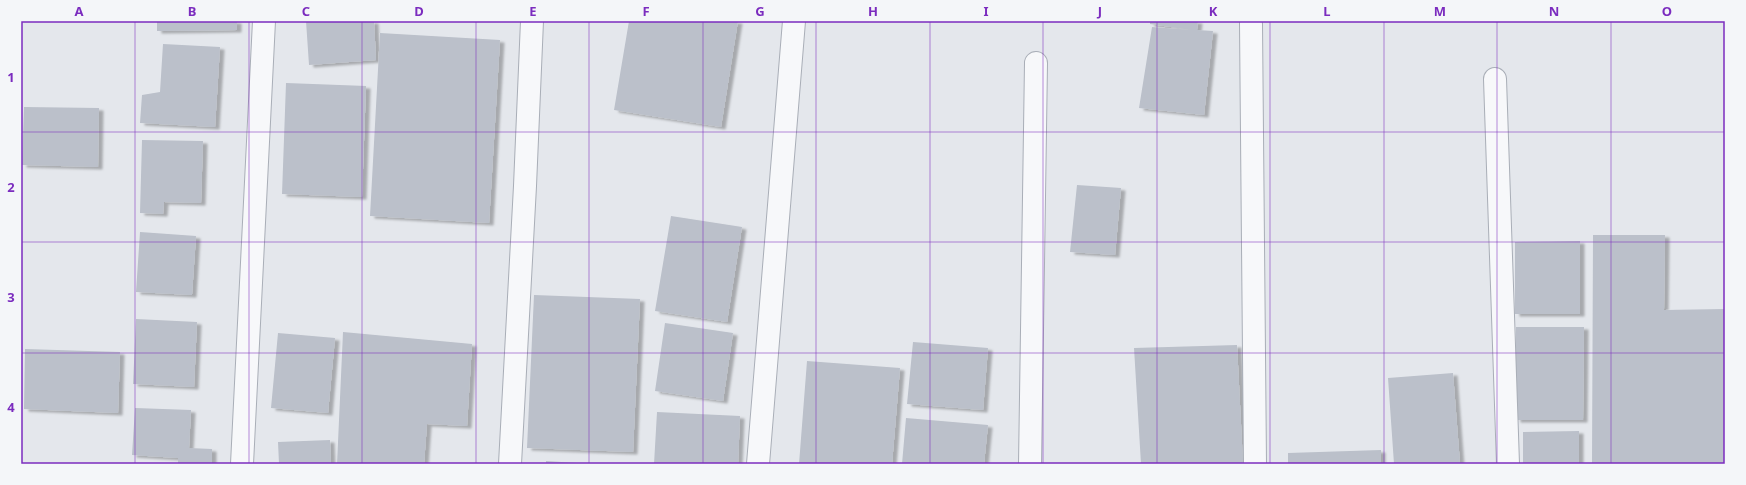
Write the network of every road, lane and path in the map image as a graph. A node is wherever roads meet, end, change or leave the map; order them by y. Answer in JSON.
{"nodes":[{"id":1,"x":264,"y":21,"type":"edge"},
{"id":2,"x":532,"y":21,"type":"edge"},
{"id":3,"x":794,"y":21,"type":"edge"},
{"id":4,"x":1251,"y":24,"type":"dead end"},
{"id":5,"x":1036,"y":63,"type":"dead end"},
{"id":6,"x":1495,"y":79,"type":"dead end"},
{"id":7,"x":242,"y":464,"type":"edge"},
{"id":8,"x":510,"y":464,"type":"edge"},
{"id":9,"x":758,"y":464,"type":"edge"},
{"id":10,"x":1030,"y":464,"type":"edge"},
{"id":11,"x":1255,"y":464,"type":"edge"},
{"id":12,"x":1508,"y":464,"type":"edge"}],
"edges":[{"from":1,"to":7,"type":"street"},
{"from":2,"to":8,"type":"street"},
{"from":3,"to":9,"type":"street"},
{"from":4,"to":11,"type":"street"},
{"from":5,"to":10,"type":"street"},
{"from":6,"to":12,"type":"street"}]}
